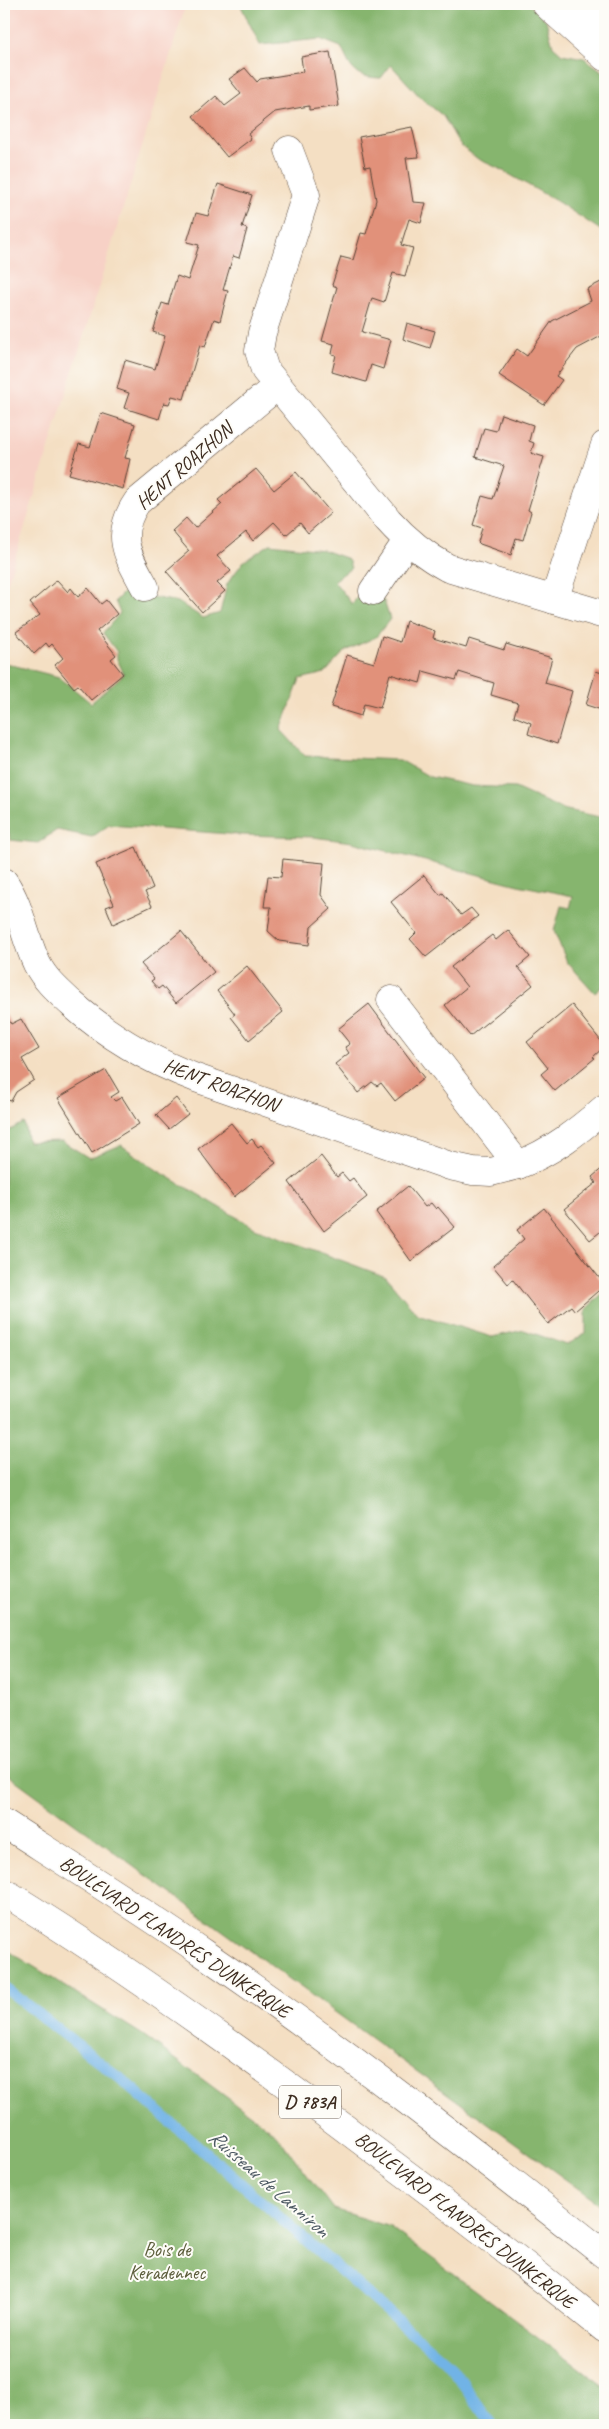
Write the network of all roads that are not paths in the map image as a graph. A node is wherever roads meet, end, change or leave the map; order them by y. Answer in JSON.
{"nodes":[{"id":1,"x":546,"y":4,"type":"edge"},
{"id":2,"x":581,"y":4,"type":"edge"},
{"id":3,"x":605,"y":26,"type":"edge"},
{"id":4,"x":605,"y":57,"type":"edge"},
{"id":5,"x":289,"y":150,"type":"dead end"},
{"id":6,"x":276,"y":386,"type":"junction"},
{"id":7,"x":605,"y":445,"type":"edge"},
{"id":8,"x":407,"y":541,"type":"junction"},
{"id":9,"x":145,"y":587,"type":"dead end"},
{"id":10,"x":373,"y":591,"type":"dead end"},
{"id":11,"x":554,"y":600,"type":"junction"},
{"id":12,"x":605,"y":615,"type":"edge"},
{"id":13,"x":4,"y":882,"type":"edge"},
{"id":14,"x":391,"y":1000,"type":"dead end"},
{"id":15,"x":605,"y":1108,"type":"edge"},
{"id":16,"x":518,"y":1165,"type":"junction"},
{"id":17,"x":4,"y":1823,"type":"edge"},
{"id":18,"x":4,"y":1892,"type":"edge"},
{"id":19,"x":605,"y":2255,"type":"edge"},
{"id":20,"x":605,"y":2329,"type":"edge"}],
"edges":[{"from":1,"to":4,"type":"street"},
{"from":2,"to":3,"type":"street"},
{"from":5,"to":6,"type":"street"},
{"from":6,"to":8,"type":"street"},
{"from":6,"to":9,"type":"street","name":"HENT ROAZHON"},
{"from":7,"to":11,"type":"street"},
{"from":8,"to":10,"type":"street"},
{"from":8,"to":11,"type":"street"},
{"from":11,"to":12,"type":"street"},
{"from":13,"to":16,"type":"street","name":"HENT ROAZHON"},
{"from":14,"to":16,"type":"street"},
{"from":15,"to":16,"type":"street","name":"HENT ROAZHON"},
{"from":17,"to":19,"type":"street","name":"BOULEVARD FLANDRES DUNKERQUE","number":"D 783A"},
{"from":18,"to":20,"type":"street","name":"BOULEVARD FLANDRES DUNKERQUE","number":"D 783A"}]}
